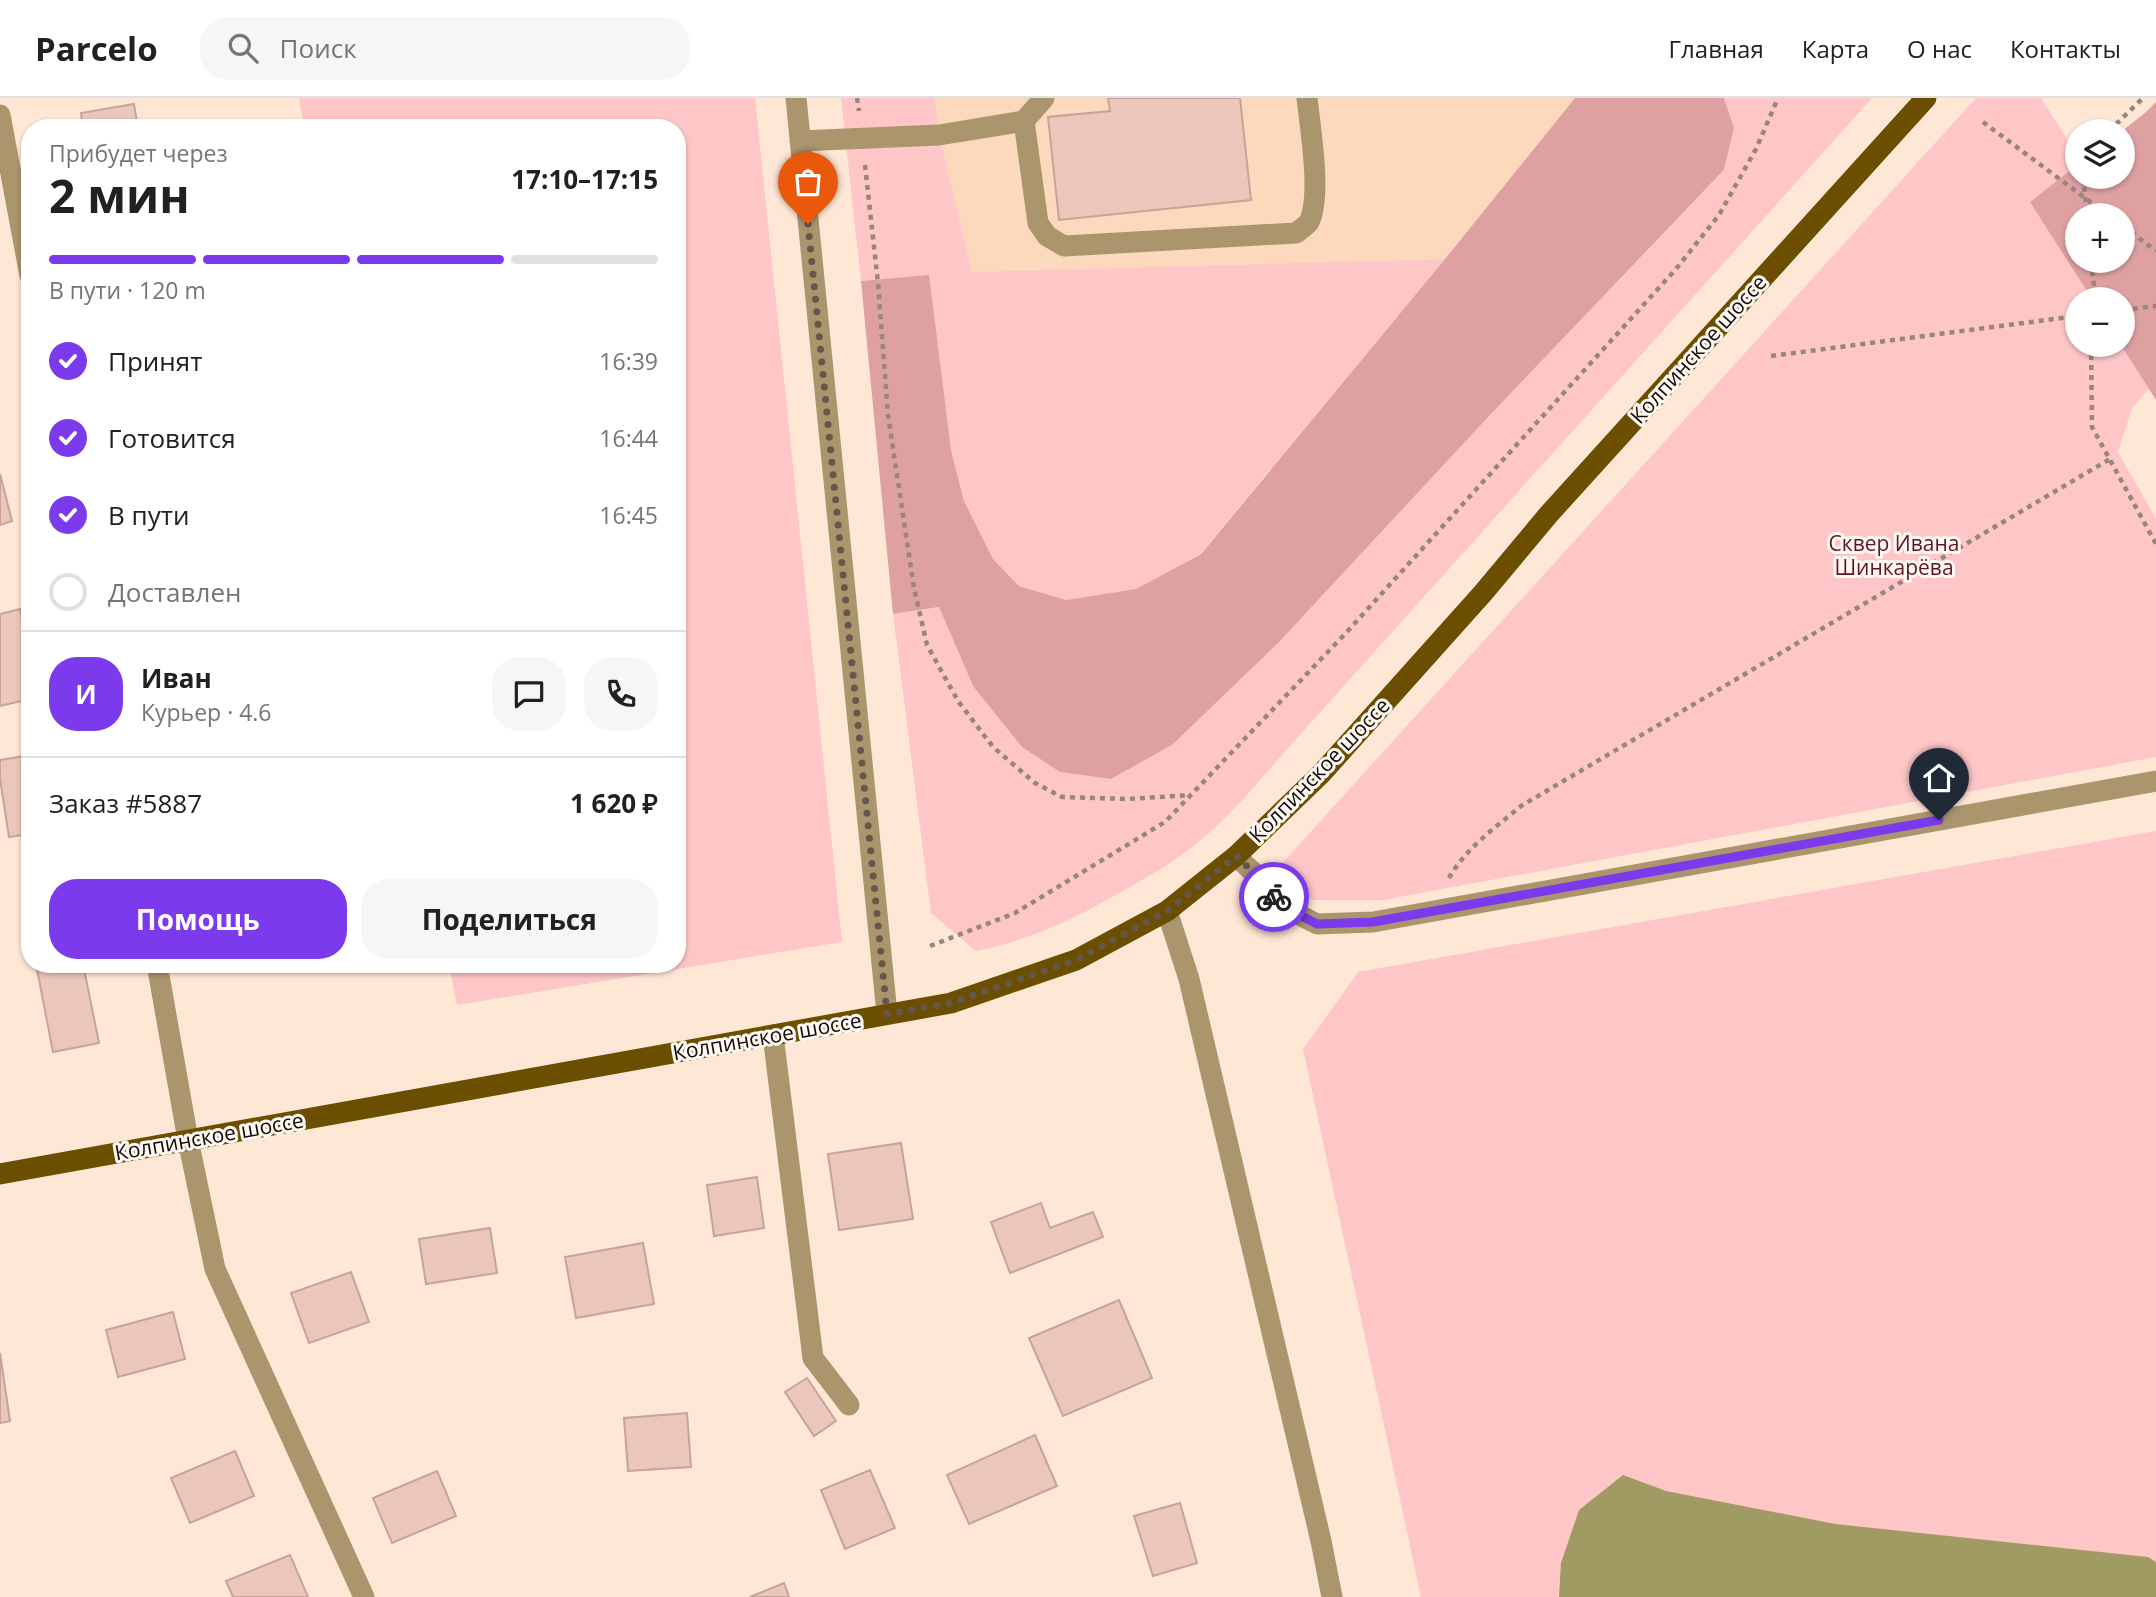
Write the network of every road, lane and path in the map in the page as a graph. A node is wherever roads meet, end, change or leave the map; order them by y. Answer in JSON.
{"nodes":[{"id":1,"x":796,"y":98,"type":"edge"},
{"id":2,"x":857,"y":98,"type":"edge"},
{"id":3,"x":1044,"y":98,"type":"edge"},
{"id":4,"x":1307,"y":98,"type":"edge"},
{"id":5,"x":1778,"y":98,"type":"edge"},
{"id":6,"x":1926,"y":98,"type":"edge"},
{"id":7,"x":2143,"y":98,"type":"edge"},
{"id":8,"x":0,"y":115,"type":"edge"},
{"id":9,"x":2121,"y":119,"type":"edge"},
{"id":10,"x":1024,"y":121,"type":"junction"},
{"id":11,"x":1983,"y":122,"type":"dead end"},
{"id":12,"x":862,"y":139,"type":"junction"},
{"id":13,"x":800,"y":141,"type":"junction"},
{"id":14,"x":2084,"y":189,"type":"edge"},
{"id":15,"x":2085,"y":198,"type":"junction"},
{"id":16,"x":2086,"y":203,"type":"edge"},
{"id":17,"x":2092,"y":203,"type":"edge"},
{"id":18,"x":21,"y":228,"type":"edge"},
{"id":19,"x":2135,"y":235,"type":"edge"},
{"id":20,"x":2156,"y":251,"type":"edge"},
{"id":21,"x":2156,"y":306,"type":"edge"},
{"id":22,"x":2135,"y":309,"type":"edge"},
{"id":23,"x":2065,"y":318,"type":"edge"},
{"id":24,"x":1771,"y":356,"type":"dead end"},
{"id":25,"x":2091,"y":357,"type":"edge"},
{"id":26,"x":2110,"y":459,"type":"junction"},
{"id":27,"x":2156,"y":544,"type":"edge"},
{"id":28,"x":2156,"y":781,"type":"edge"},
{"id":29,"x":1191,"y":795,"type":"junction"},
{"id":30,"x":1236,"y":856,"type":"junction"},
{"id":31,"x":1167,"y":911,"type":"junction"},
{"id":32,"x":1429,"y":912,"type":"junction"},
{"id":33,"x":930,"y":946,"type":"dead end"},
{"id":34,"x":158,"y":973,"type":"edge"},
{"id":35,"x":887,"y":1014,"type":"junction"},
{"id":36,"x":773,"y":1035,"type":"junction"},
{"id":37,"x":188,"y":1140,"type":"junction"},
{"id":38,"x":0,"y":1174,"type":"edge"},
{"id":39,"x":849,"y":1405,"type":"dead end"},
{"id":40,"x":364,"y":1597,"type":"edge"},
{"id":41,"x":1332,"y":1597,"type":"edge"}],
"edges":[{"from":1,"to":13,"type":"street"},
{"from":2,"to":12,"type":"path"},
{"from":3,"to":10,"type":"street"},
{"from":4,"to":10,"type":"street"},
{"from":5,"to":29,"type":"path"},
{"from":6,"to":30,"type":"main road","name":"Колпинское шоссе"},
{"from":7,"to":9,"type":"path"},
{"from":8,"to":18,"type":"street"},
{"from":10,"to":12,"type":"street"},
{"from":11,"to":15,"type":"path"},
{"from":12,"to":13,"type":"street"},
{"from":12,"to":29,"type":"path"},
{"from":13,"to":35,"type":"street"},
{"from":14,"to":15,"type":"path"},
{"from":15,"to":16,"type":"path"},
{"from":15,"to":17,"type":"path"},
{"from":19,"to":20,"type":"path"},
{"from":21,"to":22,"type":"path"},
{"from":23,"to":24,"type":"path"},
{"from":25,"to":26,"type":"path"},
{"from":26,"to":27,"type":"path"},
{"from":26,"to":32,"type":"path"},
{"from":28,"to":32,"type":"street"},
{"from":29,"to":33,"type":"path"},
{"from":30,"to":31,"type":"main road","name":"Колпинское шоссе"},
{"from":30,"to":32,"type":"street"},
{"from":31,"to":35,"type":"main road","name":"Колпинское шоссе"},
{"from":31,"to":41,"type":"street"},
{"from":34,"to":37,"type":"street"},
{"from":35,"to":36,"type":"main road","name":"Колпинское шоссе"},
{"from":36,"to":37,"type":"main road","name":"Колпинское шоссе"},
{"from":36,"to":39,"type":"street"},
{"from":37,"to":38,"type":"main road","name":"Колпинское шоссе"},
{"from":37,"to":40,"type":"street"}]}
